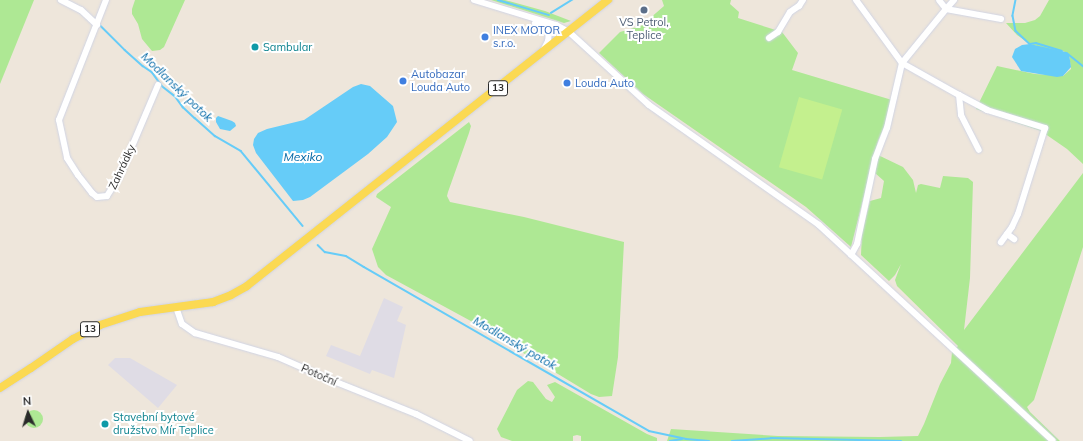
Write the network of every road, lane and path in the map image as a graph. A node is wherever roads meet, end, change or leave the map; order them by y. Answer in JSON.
{"nodes":[{"id":1,"x":61,"y":0,"type":"edge"},
{"id":2,"x":106,"y":0,"type":"edge"},
{"id":3,"x":474,"y":0,"type":"edge"},
{"id":4,"x":608,"y":0,"type":"edge"},
{"id":5,"x":803,"y":0,"type":"edge"},
{"id":6,"x":856,"y":0,"type":"edge"},
{"id":7,"x":939,"y":0,"type":"edge"},
{"id":8,"x":954,"y":0,"type":"edge"},
{"id":9,"x":946,"y":9,"type":"junction"},
{"id":10,"x":520,"y":14,"type":"junction"},
{"id":11,"x":1001,"y":19,"type":"dead end"},
{"id":12,"x":97,"y":25,"type":"junction"},
{"id":13,"x":569,"y":32,"type":"junction"},
{"id":14,"x":769,"y":38,"type":"dead end"},
{"id":15,"x":539,"y":56,"type":"junction"},
{"id":16,"x":902,"y":62,"type":"junction"},
{"id":17,"x":158,"y":85,"type":"dead end"},
{"id":18,"x":959,"y":96,"type":"junction"},
{"id":19,"x":979,"y":150,"type":"dead end"},
{"id":20,"x":1007,"y":234,"type":"junction"},
{"id":21,"x":1014,"y":240,"type":"dead end"},
{"id":22,"x":1001,"y":242,"type":"dead end"},
{"id":23,"x":850,"y":255,"type":"junction"},
{"id":24,"x":176,"y":307,"type":"junction"},
{"id":25,"x":0,"y":388,"type":"edge"},
{"id":26,"x":470,"y":441,"type":"edge"},
{"id":27,"x":1053,"y":441,"type":"edge"}],
"edges":[{"from":1,"to":12,"type":"street"},
{"from":2,"to":12,"type":"street","name":"Zahrádky"},
{"from":3,"to":10,"type":"street"},
{"from":4,"to":13,"type":"main road","number":"13"},
{"from":5,"to":14,"type":"street"},
{"from":6,"to":16,"type":"street"},
{"from":7,"to":9,"type":"street"},
{"from":8,"to":9,"type":"street"},
{"from":9,"to":11,"type":"street"},
{"from":9,"to":16,"type":"street"},
{"from":10,"to":13,"type":"street"},
{"from":10,"to":15,"type":"street"},
{"from":12,"to":17,"type":"street","name":"Zahrádky"},
{"from":13,"to":15,"type":"main road","number":"13"},
{"from":13,"to":23,"type":"street"},
{"from":15,"to":24,"type":"main road","number":"13"},
{"from":16,"to":18,"type":"street"},
{"from":16,"to":23,"type":"street"},
{"from":18,"to":19,"type":"street"},
{"from":18,"to":20,"type":"street"},
{"from":20,"to":21,"type":"street"},
{"from":20,"to":22,"type":"street"},
{"from":23,"to":27,"type":"street"},
{"from":24,"to":25,"type":"main road","number":"13"},
{"from":24,"to":26,"type":"street","name":"Potoční"}]}
